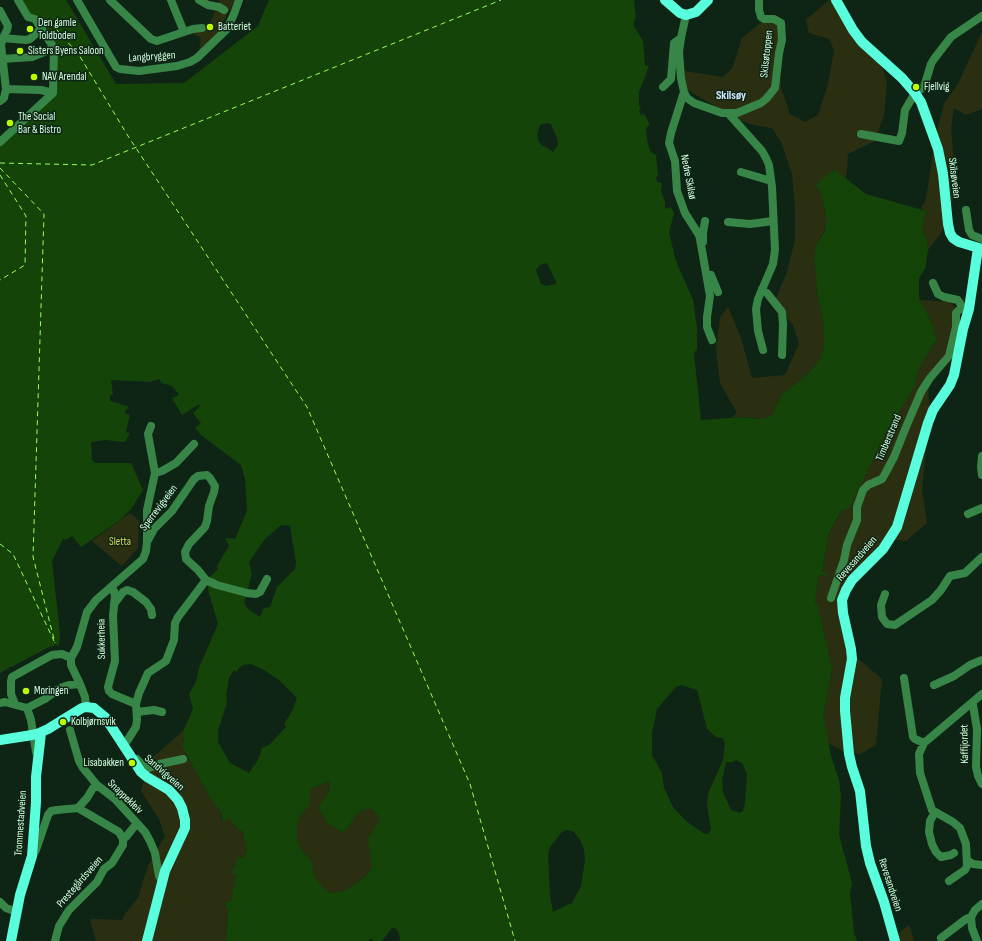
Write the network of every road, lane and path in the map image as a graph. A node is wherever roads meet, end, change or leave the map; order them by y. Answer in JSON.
{"nodes":[{"id":1,"x":18,"y":0,"type":"edge"},
{"id":2,"x":77,"y":0,"type":"edge"},
{"id":3,"x":110,"y":0,"type":"edge"},
{"id":4,"x":171,"y":0,"type":"edge"},
{"id":5,"x":199,"y":0,"type":"edge"},
{"id":6,"x":664,"y":0,"type":"edge"},
{"id":7,"x":708,"y":0,"type":"edge"},
{"id":8,"x":759,"y":0,"type":"edge"},
{"id":9,"x":836,"y":0,"type":"edge"},
{"id":10,"x":238,"y":2,"type":"edge"},
{"id":11,"x":224,"y":10,"type":"dead end"},
{"id":12,"x":0,"y":11,"type":"edge"},
{"id":13,"x":686,"y":15,"type":"junction"},
{"id":14,"x":982,"y":16,"type":"edge"},
{"id":15,"x":42,"y":28,"type":"junction"},
{"id":16,"x":202,"y":28,"type":"dead end"},
{"id":17,"x":184,"y":32,"type":"junction"},
{"id":18,"x":5,"y":34,"type":"junction"},
{"id":19,"x":680,"y":38,"type":"junction"},
{"id":20,"x":54,"y":48,"type":"junction"},
{"id":21,"x":2,"y":59,"type":"junction"},
{"id":22,"x":3,"y":81,"type":"edge"},
{"id":23,"x":663,"y":87,"type":"dead end"},
{"id":24,"x":6,"y":89,"type":"junction"},
{"id":25,"x":684,"y":92,"type":"junction"},
{"id":26,"x":52,"y":93,"type":"junction"},
{"id":27,"x":915,"y":93,"type":"junction"},
{"id":28,"x":0,"y":101,"type":"edge"},
{"id":29,"x":728,"y":113,"type":"junction"},
{"id":30,"x":861,"y":134,"type":"dead end"},
{"id":31,"x":0,"y":142,"type":"edge"},
{"id":32,"x":741,"y":172,"type":"dead end"},
{"id":33,"x":771,"y":181,"type":"junction"},
{"id":34,"x":966,"y":210,"type":"dead end"},
{"id":35,"x":705,"y":221,"type":"dead end"},
{"id":36,"x":773,"y":221,"type":"junction"},
{"id":37,"x":728,"y":222,"type":"dead end"},
{"id":38,"x":981,"y":245,"type":"edge"},
{"id":39,"x":702,"y":250,"type":"junction"},
{"id":40,"x":933,"y":283,"type":"dead end"},
{"id":41,"x":762,"y":289,"type":"junction"},
{"id":42,"x":718,"y":292,"type":"dead end"},
{"id":43,"x":966,"y":309,"type":"junction"},
{"id":44,"x":712,"y":340,"type":"dead end"},
{"id":45,"x":763,"y":350,"type":"dead end"},
{"id":46,"x":782,"y":355,"type":"dead end"},
{"id":47,"x":151,"y":426,"type":"dead end"},
{"id":48,"x":194,"y":444,"type":"dead end"},
{"id":49,"x":982,"y":456,"type":"edge"},
{"id":50,"x":155,"y":473,"type":"junction"},
{"id":51,"x":982,"y":475,"type":"edge"},
{"id":52,"x":982,"y":508,"type":"edge"},
{"id":53,"x":968,"y":514,"type":"dead end"},
{"id":54,"x":147,"y":542,"type":"junction"},
{"id":55,"x":982,"y":557,"type":"edge"},
{"id":56,"x":267,"y":579,"type":"dead end"},
{"id":57,"x":206,"y":580,"type":"junction"},
{"id":58,"x":110,"y":588,"type":"junction"},
{"id":59,"x":885,"y":594,"type":"dead end"},
{"id":60,"x":831,"y":598,"type":"dead end"},
{"id":61,"x":114,"y":604,"type":"junction"},
{"id":62,"x":152,"y":615,"type":"dead end"},
{"id":63,"x":71,"y":658,"type":"junction"},
{"id":64,"x":982,"y":660,"type":"edge"},
{"id":65,"x":904,"y":678,"type":"dead end"},
{"id":66,"x":80,"y":684,"type":"junction"},
{"id":67,"x":934,"y":685,"type":"dead end"},
{"id":68,"x":982,"y":694,"type":"edge"},
{"id":69,"x":0,"y":703,"type":"edge"},
{"id":70,"x":15,"y":704,"type":"junction"},
{"id":71,"x":971,"y":704,"type":"junction"},
{"id":72,"x":86,"y":707,"type":"junction"},
{"id":73,"x":27,"y":708,"type":"junction"},
{"id":74,"x":136,"y":708,"type":"junction"},
{"id":75,"x":162,"y":712,"type":"dead end"},
{"id":76,"x":70,"y":730,"type":"dead end"},
{"id":77,"x":39,"y":734,"type":"junction"},
{"id":78,"x":0,"y":740,"type":"edge"},
{"id":79,"x":924,"y":743,"type":"junction"},
{"id":80,"x":124,"y":744,"type":"junction"},
{"id":81,"x":182,"y":759,"type":"dead end"},
{"id":82,"x":36,"y":777,"type":"junction"},
{"id":83,"x":982,"y":784,"type":"edge"},
{"id":84,"x":97,"y":785,"type":"junction"},
{"id":85,"x":78,"y":808,"type":"junction"},
{"id":86,"x":935,"y":812,"type":"junction"},
{"id":87,"x":137,"y":823,"type":"junction"},
{"id":88,"x":123,"y":839,"type":"junction"},
{"id":89,"x":954,"y":853,"type":"dead end"},
{"id":90,"x":32,"y":856,"type":"junction"},
{"id":91,"x":967,"y":860,"type":"junction"},
{"id":92,"x":982,"y":865,"type":"edge"},
{"id":93,"x":162,"y":881,"type":"junction"},
{"id":94,"x":949,"y":881,"type":"dead end"},
{"id":95,"x":0,"y":902,"type":"edge"},
{"id":96,"x":982,"y":904,"type":"edge"},
{"id":97,"x":17,"y":912,"type":"junction"},
{"id":98,"x":971,"y":917,"type":"junction"},
{"id":99,"x":941,"y":938,"type":"dead end"},
{"id":100,"x":11,"y":941,"type":"edge"},
{"id":101,"x":55,"y":941,"type":"edge"},
{"id":102,"x":147,"y":941,"type":"edge"},
{"id":103,"x":895,"y":941,"type":"edge"},
{"id":104,"x":977,"y":941,"type":"edge"}],
"edges":[{"from":1,"to":15,"type":"street"},
{"from":2,"to":10,"type":"street","name":"Langbryggen"},
{"from":3,"to":17,"type":"street"},
{"from":4,"to":17,"type":"street"},
{"from":5,"to":11,"type":"street"},
{"from":6,"to":13,"type":"main road"},
{"from":7,"to":13,"type":"main road"},
{"from":8,"to":29,"type":"street","name":"Skilsøtoppen"},
{"from":9,"to":27,"type":"main road","name":"Skilsøveien"},
{"from":12,"to":18,"type":"street"},
{"from":13,"to":19,"type":"street","name":"Nedre Skilsø"},
{"from":14,"to":27,"type":"street"},
{"from":15,"to":18,"type":"street"},
{"from":15,"to":20,"type":"street"},
{"from":16,"to":17,"type":"street"},
{"from":18,"to":21,"type":"street"},
{"from":19,"to":23,"type":"street"},
{"from":19,"to":25,"type":"street","name":"Nedre Skilsø"},
{"from":20,"to":21,"type":"street"},
{"from":20,"to":26,"type":"street"},
{"from":21,"to":22,"type":"street"},
{"from":22,"to":24,"type":"street"},
{"from":24,"to":26,"type":"street"},
{"from":24,"to":28,"type":"street"},
{"from":25,"to":29,"type":"street","name":"Skilsøtoppen"},
{"from":25,"to":39,"type":"street","name":"Nedre Skilsø"},
{"from":26,"to":31,"type":"street"},
{"from":27,"to":30,"type":"street"},
{"from":27,"to":38,"type":"main road","name":"Skilsøveien"},
{"from":29,"to":33,"type":"street"},
{"from":32,"to":33,"type":"street"},
{"from":33,"to":36,"type":"street"},
{"from":34,"to":38,"type":"street","name":"Skilsøveien"},
{"from":35,"to":39,"type":"street"},
{"from":36,"to":37,"type":"street"},
{"from":36,"to":41,"type":"street"},
{"from":38,"to":43,"type":"main road","name":"Revesandveien"},
{"from":39,"to":42,"type":"street"},
{"from":39,"to":44,"type":"street","name":"Nedre Skilsø"},
{"from":40,"to":43,"type":"street"},
{"from":41,"to":45,"type":"street"},
{"from":41,"to":46,"type":"street"},
{"from":43,"to":60,"type":"street","name":"Timberstrand"},
{"from":43,"to":103,"type":"main road","name":"Revesandveien"},
{"from":47,"to":50,"type":"street"},
{"from":48,"to":50,"type":"street"},
{"from":49,"to":51,"type":"street"},
{"from":50,"to":54,"type":"street"},
{"from":52,"to":53,"type":"street"},
{"from":54,"to":57,"type":"street","name":"Sperrevigveien"},
{"from":54,"to":58,"type":"street","name":"Sperrevigveien"},
{"from":55,"to":59,"type":"street"},
{"from":56,"to":57,"type":"street","name":"Sperrevigveien"},
{"from":57,"to":74,"type":"street"},
{"from":58,"to":61,"type":"street","name":"Sukkerheia"},
{"from":58,"to":63,"type":"street","name":"Sperrevigveien"},
{"from":61,"to":62,"type":"street","name":"Sukkerheia"},
{"from":61,"to":74,"type":"street","name":"Sukkerheia"},
{"from":63,"to":66,"type":"street"},
{"from":63,"to":70,"type":"street"},
{"from":64,"to":67,"type":"street"},
{"from":65,"to":79,"type":"street"},
{"from":66,"to":72,"type":"street"},
{"from":66,"to":73,"type":"street"},
{"from":68,"to":71,"type":"street","name":"Kaffijordet"},
{"from":69,"to":70,"type":"street"},
{"from":70,"to":73,"type":"street"},
{"from":71,"to":79,"type":"street","name":"Kaffijordet"},
{"from":71,"to":83,"type":"street","name":"Kaffijordet"},
{"from":72,"to":77,"type":"main road"},
{"from":72,"to":80,"type":"main road","name":"Sandvigveien"},
{"from":73,"to":82,"type":"street","name":"Trommestadveien"},
{"from":74,"to":75,"type":"street"},
{"from":74,"to":80,"type":"street"},
{"from":76,"to":84,"type":"street","name":"Snappekleiv"},
{"from":77,"to":78,"type":"main road","bridge":true},
{"from":77,"to":82,"type":"main road","name":"Trommestadveien"},
{"from":79,"to":86,"type":"street"},
{"from":80,"to":81,"type":"street"},
{"from":80,"to":93,"type":"main road","name":"Sandvigveien"},
{"from":82,"to":90,"type":"main road","name":"Trommestadveien"},
{"from":84,"to":85,"type":"street"},
{"from":84,"to":87,"type":"street","name":"Snappekleiv"},
{"from":85,"to":88,"type":"street"},
{"from":85,"to":90,"type":"street"},
{"from":86,"to":89,"type":"street"},
{"from":86,"to":91,"type":"street"},
{"from":87,"to":88,"type":"street","name":"Prestegårdsveien"},
{"from":87,"to":93,"type":"street","name":"Snappekleiv"},
{"from":88,"to":101,"type":"street","name":"Prestegårdsveien"},
{"from":90,"to":97,"type":"main road","name":"Trommestadveien"},
{"from":91,"to":92,"type":"street"},
{"from":91,"to":94,"type":"street"},
{"from":93,"to":102,"type":"main road","name":"Sandvigveien"},
{"from":95,"to":97,"type":"street"},
{"from":96,"to":98,"type":"street"},
{"from":97,"to":100,"type":"main road","name":"Trommestadveien"},
{"from":98,"to":99,"type":"street"},
{"from":98,"to":104,"type":"street"}]}
